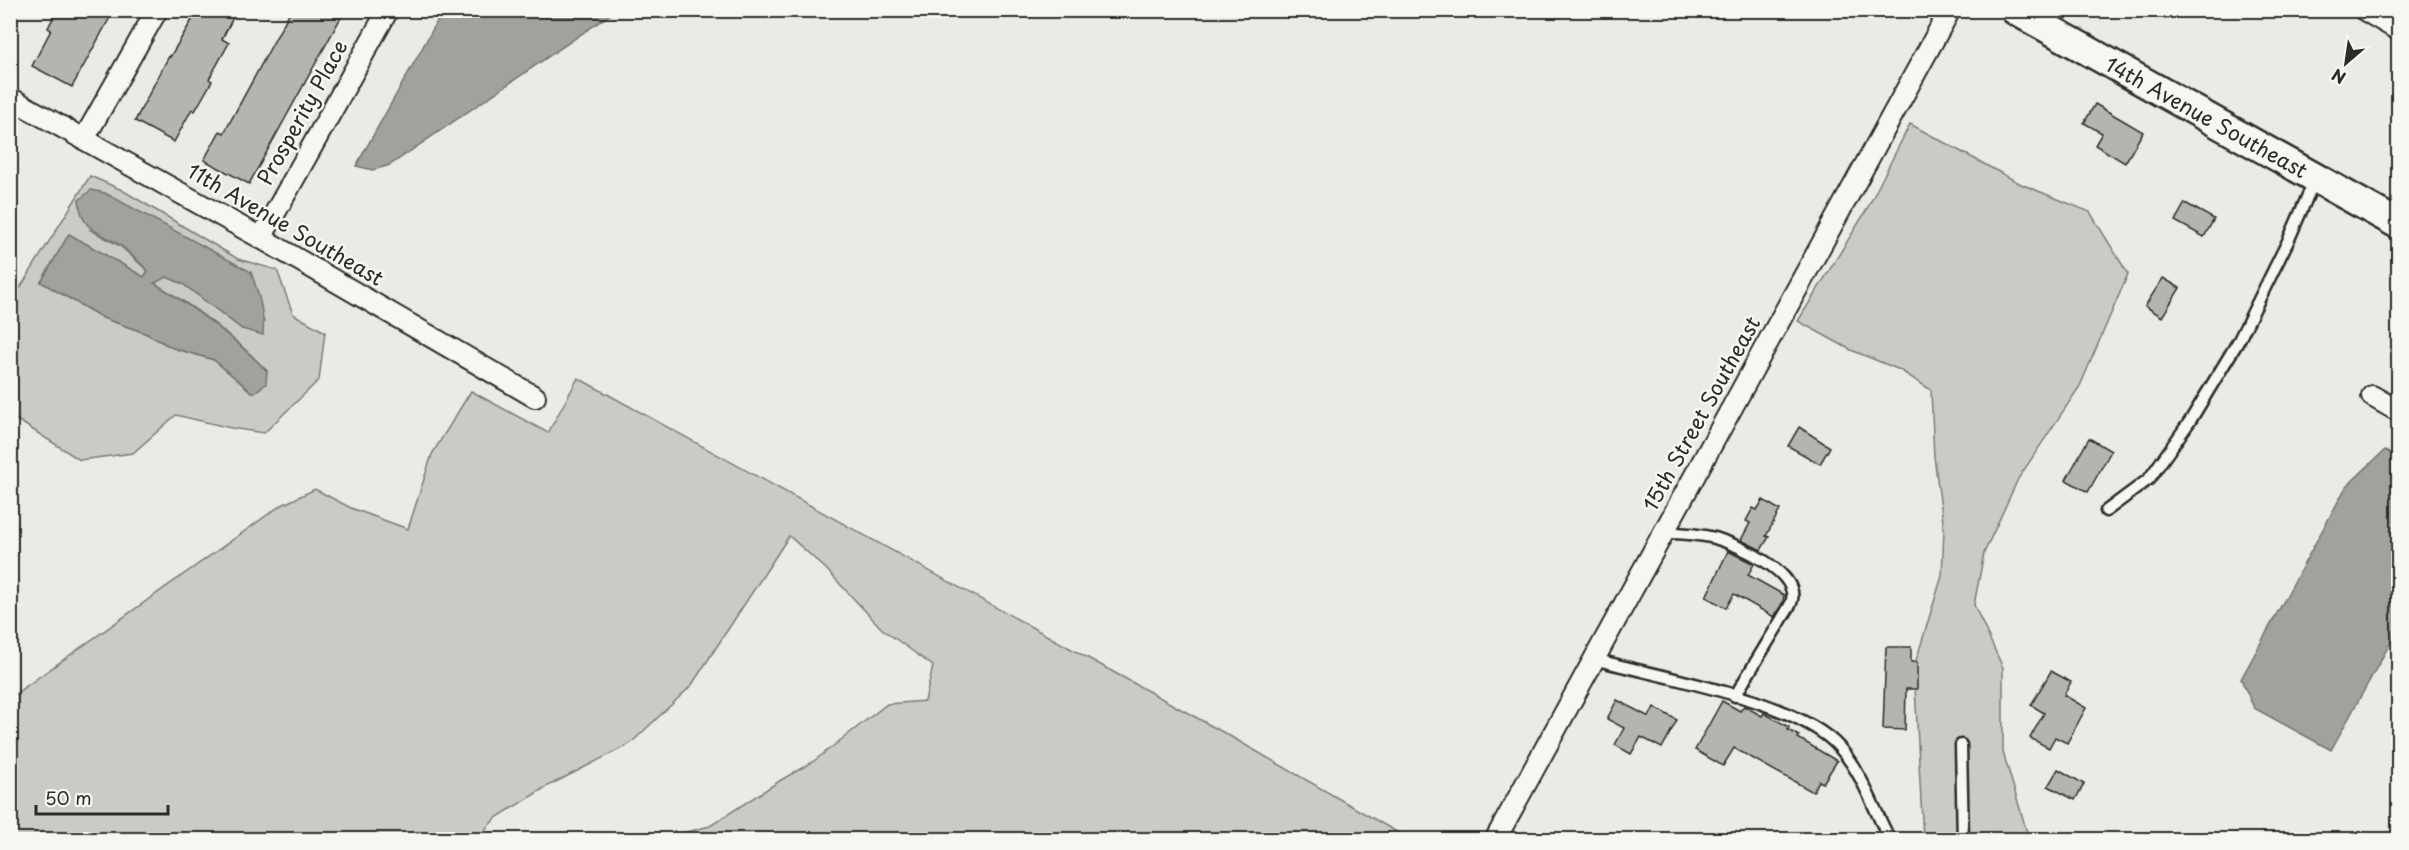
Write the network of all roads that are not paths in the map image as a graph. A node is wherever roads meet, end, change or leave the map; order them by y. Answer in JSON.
{"nodes":[{"id":1,"x":157,"y":10,"type":"edge"},
{"id":2,"x":388,"y":10,"type":"edge"},
{"id":3,"x":1950,"y":10,"type":"edge"},
{"id":4,"x":2015,"y":10,"type":"edge"},
{"id":5,"x":2364,"y":10,"type":"edge"},
{"id":6,"x":2398,"y":30,"type":"edge"},
{"id":7,"x":10,"y":98,"type":"edge"},
{"id":8,"x":84,"y":139,"type":"junction"},
{"id":9,"x":2315,"y":178,"type":"junction"},
{"id":10,"x":2398,"y":224,"type":"edge"},
{"id":11,"x":261,"y":238,"type":"junction"},
{"id":12,"x":2372,"y":396,"type":"dead end"},
{"id":13,"x":535,"y":397,"type":"dead end"},
{"id":14,"x":2398,"y":411,"type":"edge"},
{"id":15,"x":2106,"y":511,"type":"dead end"},
{"id":16,"x":1664,"y":532,"type":"junction"},
{"id":17,"x":1594,"y":659,"type":"junction"},
{"id":18,"x":1735,"y":696,"type":"junction"},
{"id":19,"x":1961,"y":745,"type":"dead end"},
{"id":20,"x":1495,"y":840,"type":"edge"},
{"id":21,"x":1890,"y":840,"type":"edge"},
{"id":22,"x":1963,"y":840,"type":"edge"}],
"edges":[{"from":1,"to":8,"type":"street"},
{"from":2,"to":11,"type":"street","name":"Prosperity Place"},
{"from":3,"to":16,"type":"street","name":"15th Street Southeast"},
{"from":4,"to":9,"type":"street","name":"14th Avenue Southeast"},
{"from":5,"to":6,"type":"street"},
{"from":7,"to":8,"type":"street","name":"11th Avenue Southeast"},
{"from":8,"to":11,"type":"street","name":"11th Avenue Southeast"},
{"from":9,"to":10,"type":"street","name":"14th Avenue Southeast"},
{"from":9,"to":15,"type":"lane"},
{"from":11,"to":13,"type":"street","name":"11th Avenue Southeast"},
{"from":12,"to":14,"type":"street"},
{"from":16,"to":17,"type":"street","name":"15th Street Southeast"},
{"from":16,"to":18,"type":"lane"},
{"from":17,"to":18,"type":"lane"},
{"from":17,"to":20,"type":"street","name":"15th Street Southeast"},
{"from":18,"to":21,"type":"lane"},
{"from":19,"to":22,"type":"lane"}]}
